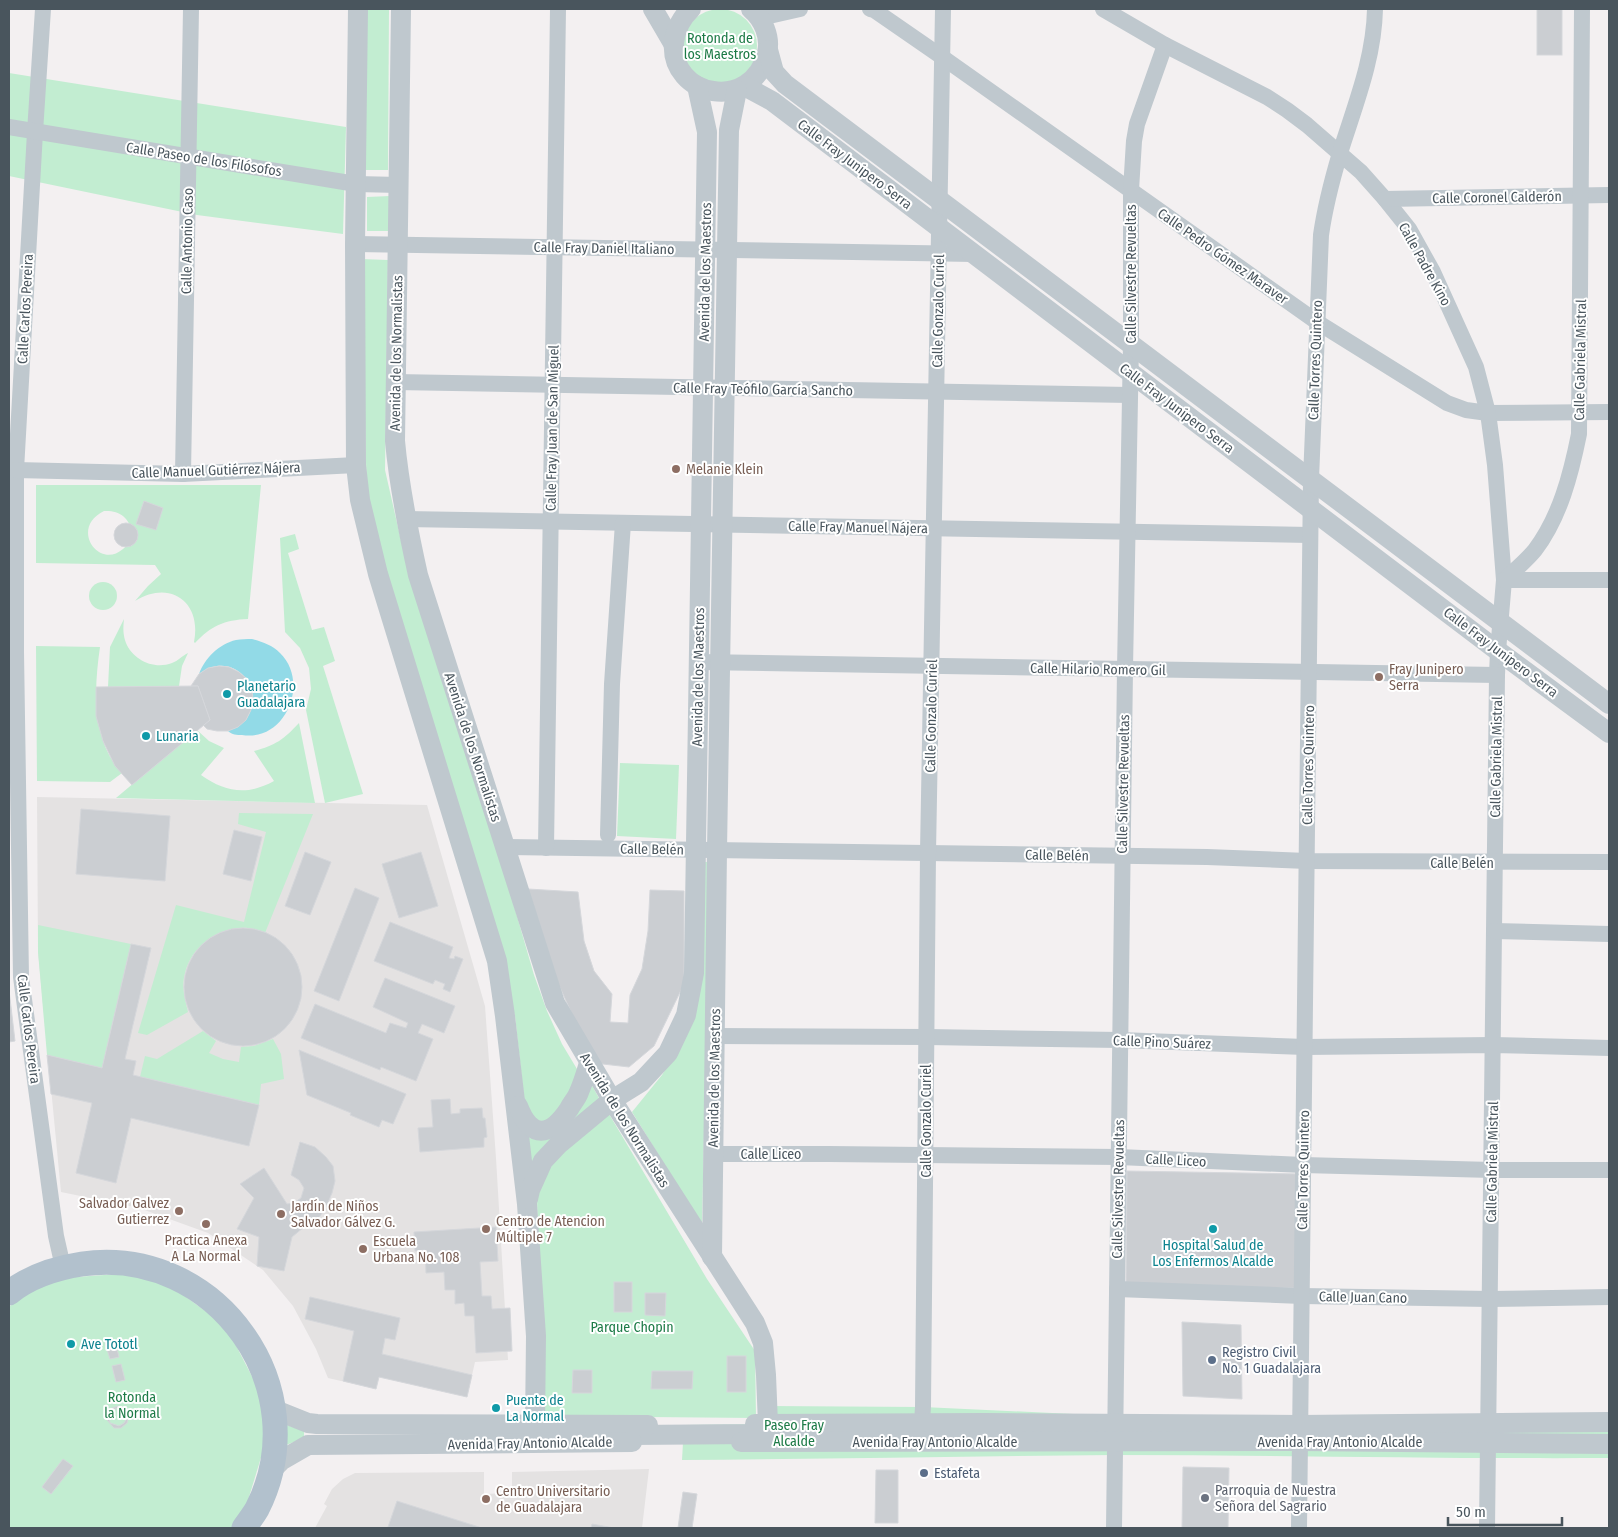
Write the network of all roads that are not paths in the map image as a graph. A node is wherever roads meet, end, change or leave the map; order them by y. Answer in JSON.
{"nodes":[{"id":1,"x":43,"y":9,"type":"edge"},
{"id":2,"x":191,"y":9,"type":"edge"},
{"id":3,"x":358,"y":9,"type":"edge"},
{"id":4,"x":401,"y":9,"type":"edge"},
{"id":5,"x":558,"y":9,"type":"edge"},
{"id":6,"x":653,"y":9,"type":"edge"},
{"id":7,"x":691,"y":9,"type":"edge"},
{"id":8,"x":800,"y":9,"type":"edge"},
{"id":9,"x":870,"y":9,"type":"edge"},
{"id":10,"x":943,"y":9,"type":"edge"},
{"id":11,"x":1103,"y":9,"type":"edge"},
{"id":12,"x":1376,"y":9,"type":"edge"},
{"id":13,"x":1582,"y":9,"type":"edge"},
{"id":14,"x":755,"y":13,"type":"edge"},
{"id":15,"x":674,"y":45,"type":"junction"},
{"id":16,"x":1165,"y":45,"type":"junction"},
{"id":17,"x":768,"y":50,"type":"junction"},
{"id":18,"x":942,"y":56,"type":"junction"},
{"id":19,"x":697,"y":86,"type":"junction"},
{"id":20,"x":740,"y":88,"type":"junction"},
{"id":21,"x":9,"y":127,"type":"edge"},
{"id":22,"x":35,"y":132,"type":"junction"},
{"id":23,"x":1340,"y":154,"type":"junction"},
{"id":24,"x":188,"y":157,"type":"junction"},
{"id":25,"x":356,"y":184,"type":"junction"},
{"id":26,"x":399,"y":185,"type":"junction"},
{"id":27,"x":1131,"y":190,"type":"junction"},
{"id":28,"x":1581,"y":195,"type":"junction"},
{"id":29,"x":1609,"y":195,"type":"edge"},
{"id":30,"x":1385,"y":198,"type":"junction"},
{"id":31,"x":940,"y":200,"type":"junction"},
{"id":32,"x":939,"y":227,"type":"junction"},
{"id":33,"x":355,"y":244,"type":"junction"},
{"id":34,"x":398,"y":245,"type":"junction"},
{"id":35,"x":555,"y":248,"type":"junction"},
{"id":36,"x":705,"y":250,"type":"junction"},
{"id":37,"x":727,"y":250,"type":"junction"},
{"id":38,"x":938,"y":253,"type":"junction"},
{"id":39,"x":974,"y":254,"type":"junction"},
{"id":40,"x":1317,"y":322,"type":"junction"},
{"id":41,"x":1131,"y":344,"type":"junction"},
{"id":42,"x":1130,"y":373,"type":"junction"},
{"id":43,"x":395,"y":382,"type":"junction"},
{"id":44,"x":553,"y":385,"type":"junction"},
{"id":45,"x":703,"y":388,"type":"junction"},
{"id":46,"x":725,"y":388,"type":"junction"},
{"id":47,"x":936,"y":392,"type":"junction"},
{"id":48,"x":1130,"y":395,"type":"junction"},
{"id":49,"x":1580,"y":412,"type":"junction"},
{"id":50,"x":1609,"y":412,"type":"edge"},
{"id":51,"x":1488,"y":413,"type":"junction"},
{"id":52,"x":356,"y":465,"type":"junction"},
{"id":53,"x":16,"y":470,"type":"junction"},
{"id":54,"x":183,"y":474,"type":"junction"},
{"id":55,"x":1311,"y":479,"type":"junction"},
{"id":56,"x":1311,"y":509,"type":"junction"},
{"id":57,"x":405,"y":519,"type":"junction"},
{"id":58,"x":551,"y":522,"type":"junction"},
{"id":59,"x":623,"y":522,"type":"junction"},
{"id":60,"x":700,"y":524,"type":"junction"},
{"id":61,"x":722,"y":525,"type":"junction"},
{"id":62,"x":934,"y":528,"type":"junction"},
{"id":63,"x":1128,"y":532,"type":"junction"},
{"id":64,"x":1310,"y":535,"type":"junction"},
{"id":65,"x":1504,"y":580,"type":"junction"},
{"id":66,"x":1609,"y":580,"type":"edge"},
{"id":67,"x":1501,"y":623,"type":"junction"},
{"id":68,"x":13,"y":651,"type":"edge"},
{"id":69,"x":1498,"y":651,"type":"junction"},
{"id":70,"x":698,"y":662,"type":"junction"},
{"id":71,"x":720,"y":662,"type":"junction"},
{"id":72,"x":931,"y":666,"type":"junction"},
{"id":73,"x":1125,"y":669,"type":"junction"},
{"id":74,"x":1309,"y":672,"type":"junction"},
{"id":75,"x":1497,"y":676,"type":"junction"},
{"id":76,"x":1609,"y":704,"type":"edge"},
{"id":77,"x":1609,"y":733,"type":"edge"},
{"id":78,"x":608,"y":835,"type":"dead end"},
{"id":79,"x":506,"y":847,"type":"junction"},
{"id":80,"x":546,"y":848,"type":"junction"},
{"id":81,"x":696,"y":850,"type":"junction"},
{"id":82,"x":717,"y":850,"type":"junction"},
{"id":83,"x":928,"y":853,"type":"junction"},
{"id":84,"x":1122,"y":856,"type":"junction"},
{"id":85,"x":1307,"y":861,"type":"junction"},
{"id":86,"x":1609,"y":862,"type":"edge"},
{"id":87,"x":1495,"y":863,"type":"junction"},
{"id":88,"x":1494,"y":931,"type":"junction"},
{"id":89,"x":1609,"y":934,"type":"edge"},
{"id":90,"x":15,"y":978,"type":"edge"},
{"id":91,"x":715,"y":1036,"type":"junction"},
{"id":92,"x":927,"y":1037,"type":"junction"},
{"id":93,"x":1120,"y":1040,"type":"junction"},
{"id":94,"x":1493,"y":1045,"type":"junction"},
{"id":95,"x":1304,"y":1047,"type":"junction"},
{"id":96,"x":1609,"y":1048,"type":"edge"},
{"id":97,"x":589,"y":1063,"type":"junction"},
{"id":98,"x":515,"y":1100,"type":"junction"},
{"id":99,"x":612,"y":1100,"type":"junction"},
{"id":100,"x":713,"y":1154,"type":"junction"},
{"id":101,"x":926,"y":1155,"type":"junction"},
{"id":102,"x":1119,"y":1157,"type":"junction"},
{"id":103,"x":1303,"y":1165,"type":"junction"},
{"id":104,"x":1492,"y":1170,"type":"junction"},
{"id":105,"x":1609,"y":1170,"type":"edge"},
{"id":106,"x":527,"y":1204,"type":"junction"},
{"id":107,"x":712,"y":1257,"type":"junction"},
{"id":108,"x":63,"y":1267,"type":"junction"},
{"id":109,"x":1117,"y":1289,"type":"junction"},
{"id":110,"x":9,"y":1293,"type":"edge"},
{"id":111,"x":1302,"y":1296,"type":"junction"},
{"id":112,"x":1609,"y":1297,"type":"edge"},
{"id":113,"x":1490,"y":1300,"type":"junction"},
{"id":114,"x":273,"y":1409,"type":"junction"},
{"id":115,"x":1609,"y":1422,"type":"edge"},
{"id":116,"x":922,"y":1423,"type":"junction"},
{"id":117,"x":1489,"y":1423,"type":"junction"},
{"id":118,"x":768,"y":1424,"type":"junction"},
{"id":119,"x":535,"y":1425,"type":"junction"},
{"id":120,"x":1115,"y":1432,"type":"junction"},
{"id":121,"x":1300,"y":1433,"type":"junction"},
{"id":122,"x":619,"y":1442,"type":"junction"},
{"id":123,"x":1488,"y":1443,"type":"junction"},
{"id":124,"x":1609,"y":1444,"type":"edge"},
{"id":125,"x":270,"y":1472,"type":"junction"},
{"id":126,"x":244,"y":1528,"type":"edge"},
{"id":127,"x":1114,"y":1528,"type":"edge"},
{"id":128,"x":1299,"y":1528,"type":"edge"},
{"id":129,"x":1487,"y":1528,"type":"edge"}],
"edges":[{"from":1,"to":22,"type":"street","name":"Calle Carlos Pereira"},
{"from":2,"to":24,"type":"street","name":"Calle Antonio Caso"},
{"from":3,"to":25,"type":"street"},
{"from":4,"to":26,"type":"street","name":"Avenida de los Normalistas"},
{"from":5,"to":35,"type":"street","name":"Calle Fray Juan de San Miguel"},
{"from":6,"to":15,"type":"street"},
{"from":7,"to":15,"type":"street"},
{"from":8,"to":14,"type":"street"},
{"from":9,"to":18,"type":"street","name":"Calle Pedro Gómez Maraver"},
{"from":10,"to":18,"type":"street","name":"Calle Gonzalo Curiel"},
{"from":11,"to":16,"type":"street","name":"Calle Padre Kino"},
{"from":12,"to":23,"type":"street","name":"Calle Torres Quintero"},
{"from":13,"to":28,"type":"street","name":"Calle Gabriela Mistral"},
{"from":14,"to":17,"type":"street","name":"Calle Fray Junípero Serra"},
{"from":15,"to":19,"type":"street"},
{"from":16,"to":23,"type":"street","name":"Calle Padre Kino"},
{"from":16,"to":27,"type":"street","name":"Calle Silvestre Revueltas"},
{"from":17,"to":20,"type":"street"},
{"from":17,"to":31,"type":"street","name":"Calle Fray Junípero Serra"},
{"from":18,"to":27,"type":"street","name":"Calle Pedro Gómez Maraver"},
{"from":18,"to":31,"type":"street","name":"Calle Gonzalo Curiel"},
{"from":19,"to":20,"type":"street"},
{"from":19,"to":36,"type":"street","name":"Avenida de los Maestros"},
{"from":20,"to":32,"type":"street","name":"Calle Fray Junípero Serra"},
{"from":20,"to":37,"type":"street","name":"Avenida de los Maestros"},
{"from":21,"to":22,"type":"street","name":"Calle Paseo de los Filósofos"},
{"from":22,"to":24,"type":"street","name":"Calle Paseo de los Filósofos"},
{"from":22,"to":53,"type":"street","name":"Calle Carlos Pereira"},
{"from":23,"to":30,"type":"street","name":"Calle Padre Kino"},
{"from":23,"to":40,"type":"street","name":"Calle Torres Quintero"},
{"from":24,"to":25,"type":"street","name":"Calle Paseo de los Filósofos"},
{"from":24,"to":54,"type":"street","name":"Calle Antonio Caso"},
{"from":25,"to":26,"type":"street","name":"Calle Paseo de los Filósofos"},
{"from":25,"to":33,"type":"street"},
{"from":26,"to":34,"type":"street","name":"Avenida de los Normalistas"},
{"from":27,"to":40,"type":"street","name":"Calle Pedro Gómez Maraver"},
{"from":27,"to":41,"type":"street","name":"Calle Silvestre Revueltas"},
{"from":28,"to":29,"type":"street","name":"Calle Coronel Calderón"},
{"from":28,"to":30,"type":"street","name":"Calle Coronel Calderón"},
{"from":28,"to":49,"type":"street","name":"Calle Gabriela Mistral"},
{"from":30,"to":51,"type":"street","name":"Calle Padre Kino"},
{"from":31,"to":32,"type":"street","name":"Calle Gonzalo Curiel"},
{"from":31,"to":41,"type":"street","name":"Calle Fray Junípero Serra"},
{"from":32,"to":38,"type":"street","name":"Calle Gonzalo Curiel"},
{"from":32,"to":39,"type":"street","name":"Calle Fray Junípero Serra"},
{"from":33,"to":34,"type":"street","name":"Calle Fray Daniel Italiano"},
{"from":33,"to":52,"type":"street"},
{"from":34,"to":35,"type":"street","name":"Calle Fray Daniel Italiano"},
{"from":34,"to":43,"type":"street","name":"Avenida de los Normalistas"},
{"from":35,"to":36,"type":"street","name":"Calle Fray Daniel Italiano"},
{"from":35,"to":44,"type":"street","name":"Calle Fray Juan de San Miguel"},
{"from":36,"to":37,"type":"street","name":"Calle Fray Daniel Italiano"},
{"from":36,"to":45,"type":"street","name":"Avenida de los Maestros"},
{"from":37,"to":38,"type":"street","name":"Calle Fray Daniel Italiano"},
{"from":37,"to":46,"type":"street","name":"Avenida de los Maestros"},
{"from":38,"to":39,"type":"street","name":"Calle Fray Daniel Italiano"},
{"from":38,"to":47,"type":"street","name":"Calle Gonzalo Curiel"},
{"from":39,"to":42,"type":"street","name":"Calle Fray Junípero Serra"},
{"from":40,"to":51,"type":"street","name":"Calle Pedro Gómez Maraver"},
{"from":40,"to":55,"type":"street","name":"Calle Torres Quintero"},
{"from":41,"to":42,"type":"street","name":"Calle Silvestre Revueltas"},
{"from":41,"to":55,"type":"street","name":"Calle Fray Junípero Serra"},
{"from":42,"to":48,"type":"street","name":"Calle Silvestre Revueltas"},
{"from":42,"to":56,"type":"street","name":"Calle Fray Junípero Serra"},
{"from":43,"to":44,"type":"street","name":"Calle Fray Teófilo García Sancho"},
{"from":43,"to":57,"type":"street","name":"Avenida de los Normalistas"},
{"from":44,"to":45,"type":"street","name":"Calle Fray Teófilo García Sancho"},
{"from":44,"to":58,"type":"street","name":"Calle Fray Juan de San Miguel"},
{"from":45,"to":46,"type":"street","name":"Calle Fray Teófilo García Sancho"},
{"from":45,"to":60,"type":"street","name":"Avenida de los Maestros"},
{"from":46,"to":47,"type":"street","name":"Calle Fray Teófilo García Sancho"},
{"from":46,"to":61,"type":"street","name":"Avenida de los Maestros"},
{"from":47,"to":48,"type":"street","name":"Calle Fray Teófilo García Sancho"},
{"from":47,"to":62,"type":"street","name":"Calle Gonzalo Curiel"},
{"from":48,"to":63,"type":"street","name":"Calle Silvestre Revueltas"},
{"from":49,"to":50,"type":"street","name":"Calle Pedro Gómez Maraver"},
{"from":49,"to":51,"type":"street","name":"Calle Pedro Gómez Maraver"},
{"from":49,"to":65,"type":"street","name":"Calle Gabriela Mistral"},
{"from":51,"to":65,"type":"street","name":"Calle Padre Kino"},
{"from":52,"to":54,"type":"street","name":"Calle Manuel Gutiérrez Nájera"},
{"from":52,"to":98,"type":"street"},
{"from":53,"to":54,"type":"street","name":"Calle Manuel Gutiérrez Nájera"},
{"from":53,"to":68,"type":"street","name":"Calle Carlos Pereira"},
{"from":55,"to":56,"type":"street","name":"Calle Torres Quintero"},
{"from":55,"to":67,"type":"street","name":"Calle Fray Junípero Serra"},
{"from":56,"to":64,"type":"street","name":"Calle Torres Quintero"},
{"from":56,"to":69,"type":"street","name":"Calle Fray Junípero Serra"},
{"from":57,"to":58,"type":"street","name":"Calle Fray Manuel Nájera"},
{"from":57,"to":79,"type":"street","name":"Avenida de los Normalistas"},
{"from":58,"to":59,"type":"street","name":"Calle Fray Manuel Nájera"},
{"from":58,"to":80,"type":"street","name":"Calle Fray Juan de San Miguel"},
{"from":59,"to":60,"type":"street","name":"Calle Fray Manuel Nájera"},
{"from":59,"to":78,"type":"street"},
{"from":60,"to":61,"type":"street","name":"Calle Fray Manuel Nájera"},
{"from":60,"to":70,"type":"street","name":"Avenida de los Maestros"},
{"from":61,"to":62,"type":"street","name":"Calle Fray Manuel Nájera"},
{"from":61,"to":71,"type":"street","name":"Avenida de los Maestros"},
{"from":62,"to":63,"type":"street","name":"Calle Fray Manuel Nájera"},
{"from":62,"to":72,"type":"street","name":"Calle Gonzalo Curiel"},
{"from":63,"to":64,"type":"street","name":"Calle Fray Manuel Nájera"},
{"from":63,"to":73,"type":"street","name":"Calle Silvestre Revueltas"},
{"from":64,"to":74,"type":"street","name":"Calle Torres Quintero"},
{"from":65,"to":66,"type":"street"},
{"from":65,"to":67,"type":"street","name":"Calle Gabriela Mistral"},
{"from":67,"to":69,"type":"street","name":"Calle Gabriela Mistral"},
{"from":67,"to":76,"type":"street","name":"Calle Fray Junípero Serra"},
{"from":68,"to":90,"type":"street","name":"Calle Carlos Pereira"},
{"from":69,"to":75,"type":"street","name":"Calle Gabriela Mistral"},
{"from":69,"to":77,"type":"street","name":"Calle Fray Junípero Serra"},
{"from":70,"to":71,"type":"street","name":"Calle Hilario Romero Gil"},
{"from":70,"to":81,"type":"street","name":"Avenida de los Maestros"},
{"from":71,"to":72,"type":"street","name":"Calle Hilario Romero Gil"},
{"from":71,"to":82,"type":"street","name":"Avenida de los Maestros"},
{"from":72,"to":73,"type":"street","name":"Calle Hilario Romero Gil"},
{"from":72,"to":83,"type":"street","name":"Calle Gonzalo Curiel"},
{"from":73,"to":74,"type":"street","name":"Calle Hilario Romero Gil"},
{"from":73,"to":84,"type":"street","name":"Calle Silvestre Revueltas"},
{"from":74,"to":75,"type":"street","name":"Calle Hilario Romero Gil"},
{"from":74,"to":85,"type":"street","name":"Calle Torres Quintero"},
{"from":75,"to":87,"type":"street","name":"Calle Gabriela Mistral"},
{"from":79,"to":80,"type":"street","name":"Calle Belén"},
{"from":79,"to":97,"type":"street","name":"Avenida de los Normalistas"},
{"from":80,"to":81,"type":"street","name":"Calle Belén"},
{"from":81,"to":82,"type":"street","name":"Calle Belén"},
{"from":81,"to":99,"type":"street","name":"Avenida de los Maestros"},
{"from":82,"to":83,"type":"street","name":"Calle Belén"},
{"from":82,"to":91,"type":"street","name":"Avenida de los Maestros"},
{"from":83,"to":84,"type":"street","name":"Calle Belén"},
{"from":83,"to":92,"type":"street","name":"Calle Gonzalo Curiel"},
{"from":84,"to":85,"type":"street","name":"Calle Belén"},
{"from":84,"to":93,"type":"street","name":"Calle Silvestre Revueltas"},
{"from":85,"to":87,"type":"street","name":"Calle Belén"},
{"from":85,"to":95,"type":"street","name":"Calle Torres Quintero"},
{"from":86,"to":87,"type":"street","name":"Calle Belén"},
{"from":87,"to":88,"type":"street","name":"Calle Gabriela Mistral"},
{"from":88,"to":89,"type":"street"},
{"from":88,"to":94,"type":"street","name":"Calle Gabriela Mistral"},
{"from":90,"to":108,"type":"street","name":"Calle Carlos Pereira"},
{"from":91,"to":92,"type":"street","name":"Calle Pino Suárez"},
{"from":91,"to":100,"type":"street","name":"Avenida de los Maestros"},
{"from":92,"to":93,"type":"street","name":"Calle Pino Suárez"},
{"from":92,"to":101,"type":"street","name":"Calle Gonzalo Curiel"},
{"from":93,"to":95,"type":"street","name":"Calle Pino Suárez"},
{"from":93,"to":102,"type":"street","name":"Calle Silvestre Revueltas"},
{"from":94,"to":95,"type":"street","name":"Calle Pino Suárez"},
{"from":94,"to":96,"type":"street","name":"Calle Pino Suárez"},
{"from":94,"to":104,"type":"street","name":"Calle Gabriela Mistral"},
{"from":95,"to":103,"type":"street","name":"Calle Torres Quintero"},
{"from":97,"to":98,"type":"street"},
{"from":97,"to":99,"type":"street","name":"Avenida de los Normalistas"},
{"from":98,"to":106,"type":"street"},
{"from":99,"to":106,"type":"street","name":"Avenida de los Maestros"},
{"from":99,"to":107,"type":"street","name":"Avenida de los Normalistas"},
{"from":100,"to":101,"type":"street","name":"Calle Liceo"},
{"from":100,"to":107,"type":"street","name":"Avenida de los Maestros"},
{"from":101,"to":102,"type":"street","name":"Calle Liceo"},
{"from":101,"to":116,"type":"street","name":"Calle Gonzalo Curiel"},
{"from":102,"to":103,"type":"street","name":"Calle Liceo"},
{"from":102,"to":109,"type":"street","name":"Calle Silvestre Revueltas"},
{"from":103,"to":104,"type":"street","name":"Calle Liceo"},
{"from":103,"to":111,"type":"street","name":"Calle Torres Quintero"},
{"from":104,"to":105,"type":"street","name":"Calle Liceo"},
{"from":104,"to":113,"type":"street","name":"Calle Gabriela Mistral"},
{"from":106,"to":119,"type":"street"},
{"from":107,"to":118,"type":"street","name":"Avenida de los Normalistas"},
{"from":108,"to":110,"type":"main road"},
{"from":108,"to":114,"type":"main road"},
{"from":109,"to":111,"type":"street","name":"Calle Juan Cano"},
{"from":109,"to":120,"type":"street","name":"Calle Silvestre Revueltas"},
{"from":111,"to":113,"type":"street","name":"Calle Juan Cano"},
{"from":111,"to":121,"type":"street","name":"Calle Torres Quintero"},
{"from":112,"to":113,"type":"street","name":"Calle Juan Cano"},
{"from":113,"to":117,"type":"street","name":"Calle Gabriela Mistral"},
{"from":114,"to":119,"type":"street","name":"Avenida Fray Antonio Alcalde"},
{"from":114,"to":125,"type":"main road"},
{"from":115,"to":117,"type":"street","name":"Avenida Fray Antonio Alcalde"},
{"from":116,"to":118,"type":"street","name":"Avenida Fray Antonio Alcalde"},
{"from":116,"to":120,"type":"street","name":"Avenida Fray Antonio Alcalde"},
{"from":117,"to":121,"type":"street","name":"Avenida Fray Antonio Alcalde"},
{"from":117,"to":123,"type":"street","name":"Calle Gabriela Mistral"},
{"from":118,"to":119,"type":"street","name":"Avenida Fray Antonio Alcalde"},
{"from":118,"to":122,"type":"street"},
{"from":120,"to":121,"type":"street","name":"Avenida Fray Antonio Alcalde"},
{"from":120,"to":122,"type":"street","name":"Avenida Fray Antonio Alcalde"},
{"from":120,"to":127,"type":"street","name":"Calle Silvestre Revueltas"},
{"from":121,"to":123,"type":"street","name":"Avenida Fray Antonio Alcalde"},
{"from":121,"to":128,"type":"street","name":"Calle Torres Quintero"},
{"from":122,"to":125,"type":"street","name":"Avenida Fray Antonio Alcalde"},
{"from":123,"to":124,"type":"street","name":"Avenida Fray Antonio Alcalde"},
{"from":123,"to":129,"type":"street","name":"Calle Gabriela Mistral"},
{"from":125,"to":126,"type":"main road"}]}
